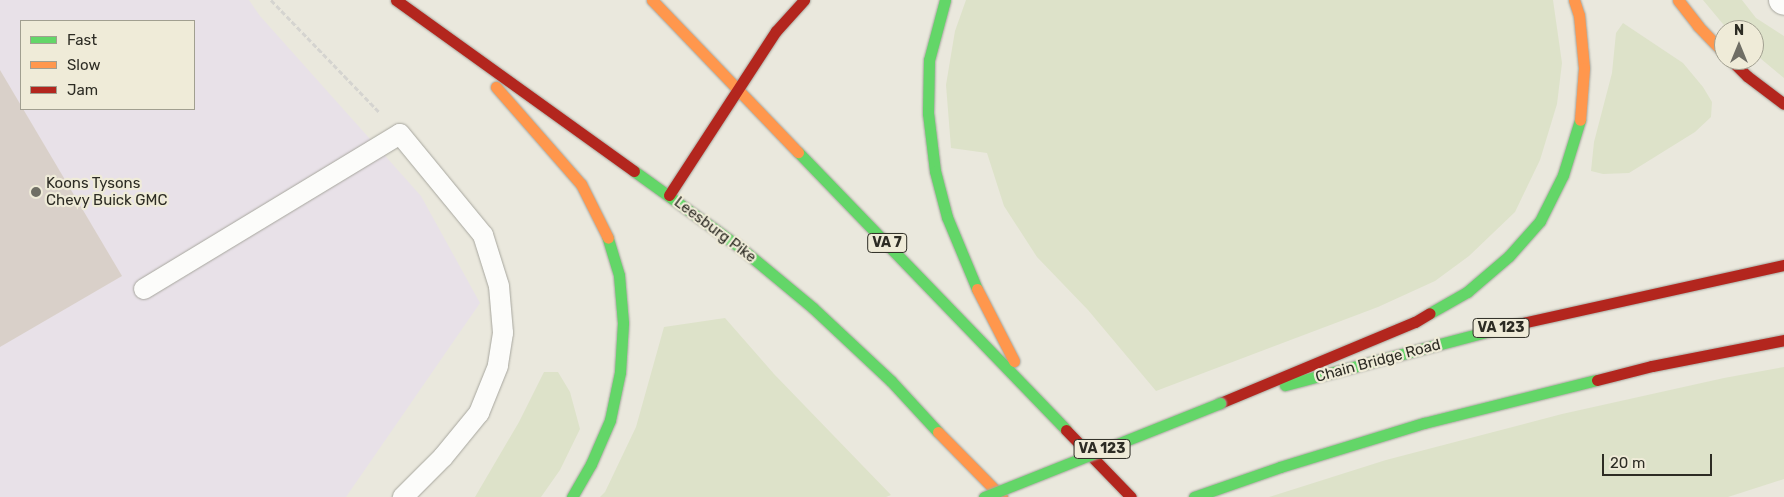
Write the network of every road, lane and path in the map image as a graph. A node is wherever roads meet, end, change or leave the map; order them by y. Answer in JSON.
{"nodes":[{"id":1,"x":271,"y":0,"type":"edge"},
{"id":2,"x":396,"y":0,"type":"edge"},
{"id":3,"x":652,"y":0,"type":"edge"},
{"id":4,"x":804,"y":0,"type":"edge"},
{"id":5,"x":945,"y":0,"type":"edge"},
{"id":6,"x":1574,"y":0,"type":"edge"},
{"id":7,"x":1678,"y":0,"type":"edge"},
{"id":8,"x":1714,"y":43,"type":"edge"},
{"id":9,"x":465,"y":52,"type":"junction"},
{"id":10,"x":1741,"y":70,"type":"edge"},
{"id":11,"x":738,"y":89,"type":"junction"},
{"id":12,"x":1784,"y":104,"type":"edge"},
{"id":13,"x":400,"y":134,"type":"junction"},
{"id":14,"x":669,"y":195,"type":"junction"},
{"id":15,"x":1784,"y":265,"type":"edge"},
{"id":16,"x":144,"y":289,"type":"dead end"},
{"id":17,"x":1784,"y":340,"type":"edge"},
{"id":18,"x":1036,"y":397,"type":"junction"},
{"id":19,"x":1220,"y":403,"type":"junction"},
{"id":20,"x":403,"y":497,"type":"edge"},
{"id":21,"x":572,"y":497,"type":"edge"},
{"id":22,"x":984,"y":497,"type":"edge"},
{"id":23,"x":1002,"y":497,"type":"edge"},
{"id":24,"x":1131,"y":497,"type":"edge"},
{"id":25,"x":1194,"y":497,"type":"edge"}],
"edges":[{"from":1,"to":13,"type":"path"},
{"from":2,"to":9,"type":"main road","name":"Leesburg Pike"},
{"from":3,"to":11,"type":"main road","number":"VA 7"},
{"from":4,"to":11,"type":"main road"},
{"from":5,"to":18,"type":"main road"},
{"from":6,"to":19,"type":"main road"},
{"from":7,"to":8,"type":"main road"},
{"from":9,"to":14,"type":"main road","name":"Leesburg Pike"},
{"from":9,"to":21,"type":"main road"},
{"from":10,"to":12,"type":"main road"},
{"from":11,"to":14,"type":"main road"},
{"from":11,"to":18,"type":"main road","number":"VA 7"},
{"from":13,"to":16,"type":"lane"},
{"from":13,"to":20,"type":"lane"},
{"from":14,"to":23,"type":"main road","name":"Leesburg Pike"},
{"from":15,"to":19,"type":"main road","name":"Chain Bridge Road","number":"VA 123"},
{"from":17,"to":25,"type":"main road"},
{"from":18,"to":24,"type":"main road","number":"VA 7"},
{"from":19,"to":22,"type":"main road","name":"Chain Bridge Road","number":"VA 123","bridge":true}]}
